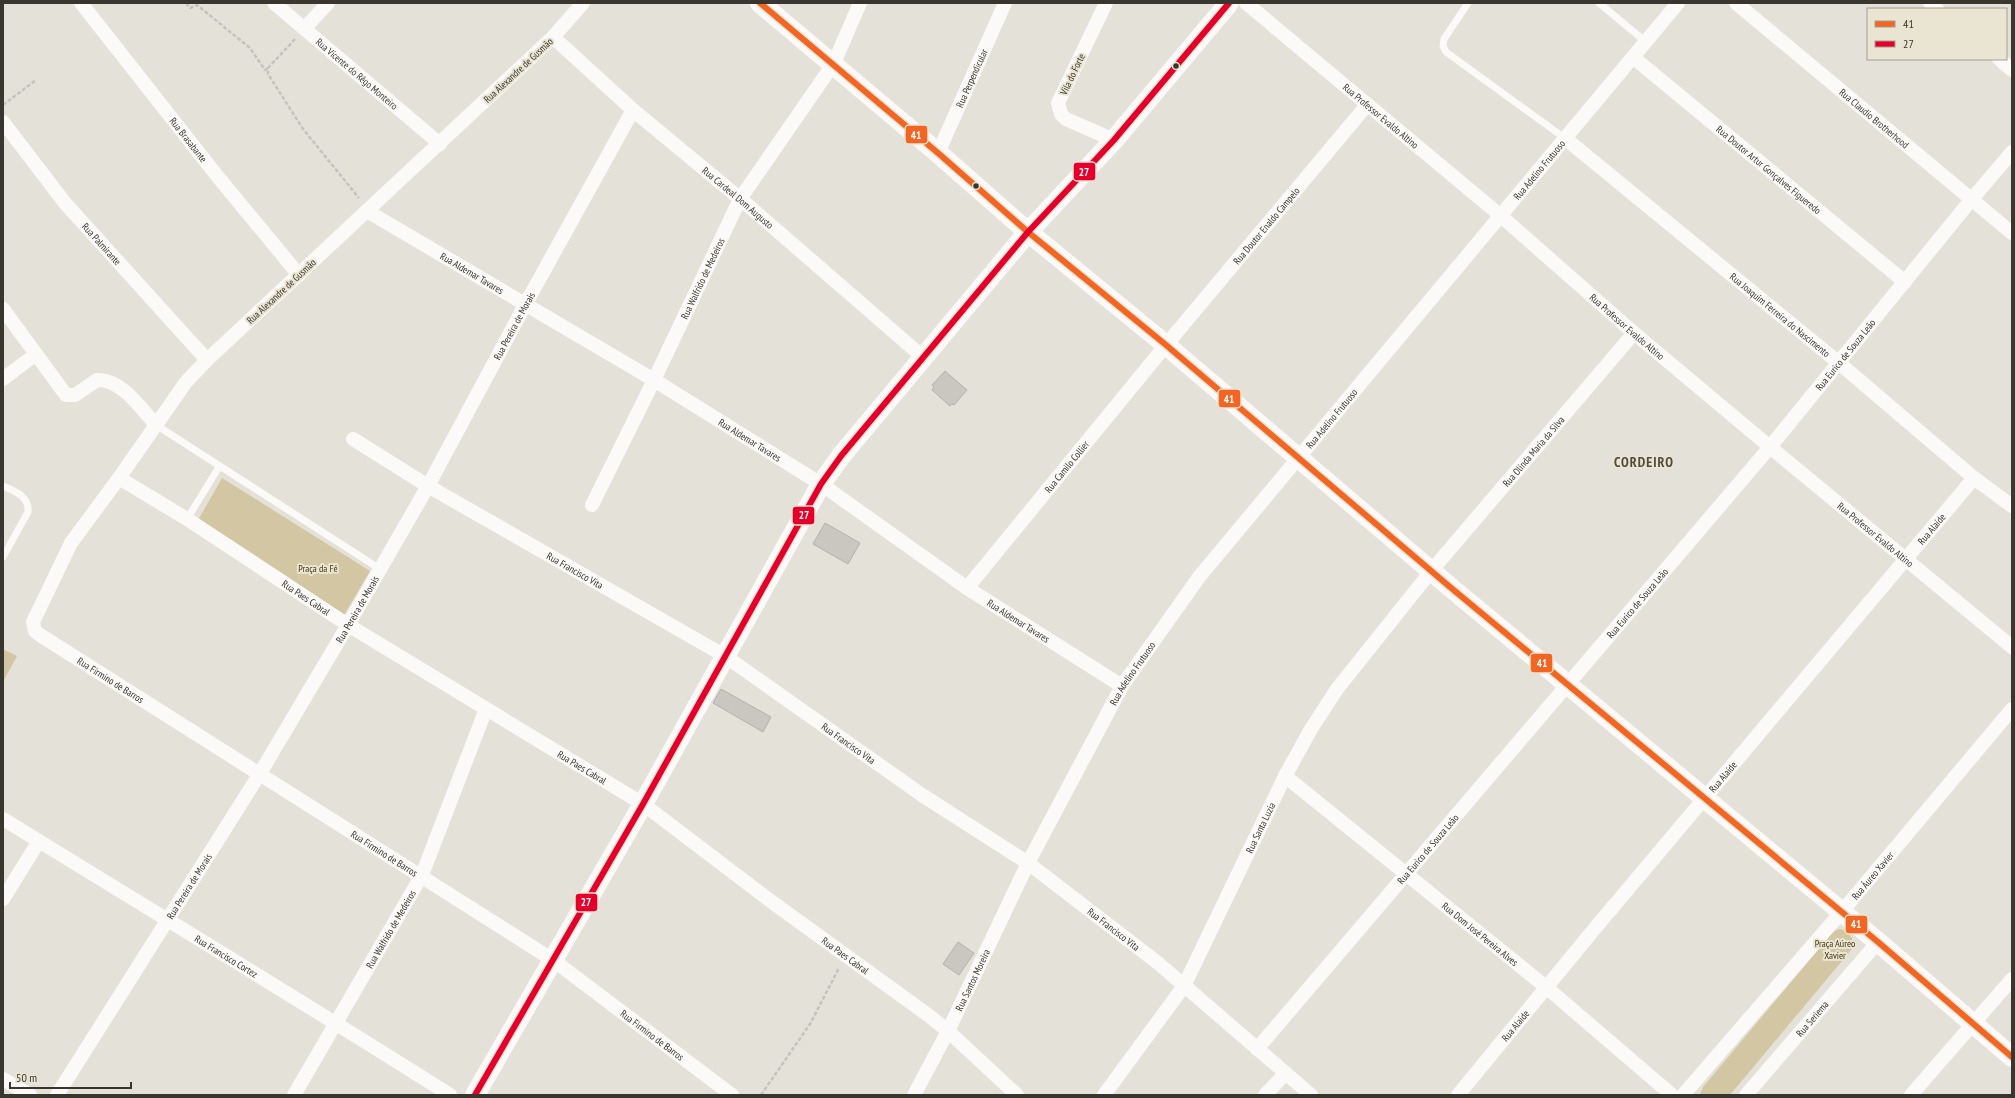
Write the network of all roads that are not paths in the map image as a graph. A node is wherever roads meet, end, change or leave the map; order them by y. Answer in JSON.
{"nodes":[{"id":1,"x":81,"y":3,"type":"edge"},
{"id":2,"x":274,"y":3,"type":"edge"},
{"id":3,"x":328,"y":3,"type":"edge"},
{"id":4,"x":583,"y":3,"type":"edge"},
{"id":5,"x":760,"y":3,"type":"edge"},
{"id":6,"x":860,"y":3,"type":"edge"},
{"id":7,"x":1005,"y":3,"type":"edge"},
{"id":8,"x":1106,"y":3,"type":"edge"},
{"id":9,"x":1228,"y":3,"type":"edge"},
{"id":10,"x":1246,"y":3,"type":"edge"},
{"id":11,"x":1468,"y":3,"type":"edge"},
{"id":12,"x":1600,"y":3,"type":"edge"},
{"id":13,"x":1678,"y":3,"type":"edge"},
{"id":14,"x":1736,"y":3,"type":"edge"},
{"id":15,"x":304,"y":28,"type":"junction"},
{"id":16,"x":554,"y":37,"type":"junction"},
{"id":17,"x":1646,"y":42,"type":"junction"},
{"id":18,"x":1634,"y":58,"type":"junction"},
{"id":19,"x":1999,"y":60,"type":"edge"},
{"id":20,"x":834,"y":63,"type":"junction"},
{"id":21,"x":2012,"y":70,"type":"edge"},
{"id":22,"x":1367,"y":105,"type":"junction"},
{"id":23,"x":633,"y":110,"type":"junction"},
{"id":24,"x":3,"y":122,"type":"edge"},
{"id":25,"x":1566,"y":139,"type":"junction"},
{"id":26,"x":1114,"y":140,"type":"junction"},
{"id":27,"x":440,"y":144,"type":"junction"},
{"id":28,"x":2012,"y":152,"type":"edge"},
{"id":29,"x":938,"y":153,"type":"junction"},
{"id":30,"x":740,"y":199,"type":"junction"},
{"id":31,"x":1971,"y":200,"type":"junction"},
{"id":32,"x":368,"y":210,"type":"junction"},
{"id":33,"x":1501,"y":216,"type":"junction"},
{"id":34,"x":1032,"y":228,"type":"junction"},
{"id":35,"x":2012,"y":234,"type":"edge"},
{"id":36,"x":299,"y":275,"type":"junction"},
{"id":37,"x":1905,"y":282,"type":"junction"},
{"id":38,"x":525,"y":305,"type":"junction"},
{"id":39,"x":3,"y":309,"type":"edge"},
{"id":40,"x":1634,"y":333,"type":"junction"},
{"id":41,"x":1166,"y":345,"type":"junction"},
{"id":42,"x":36,"y":354,"type":"junction"},
{"id":43,"x":924,"y":358,"type":"junction"},
{"id":44,"x":207,"y":360,"type":"junction"},
{"id":45,"x":1839,"y":364,"type":"junction"},
{"id":46,"x":3,"y":379,"type":"edge"},
{"id":47,"x":654,"y":380,"type":"junction"},
{"id":48,"x":156,"y":425,"type":"junction"},
{"id":49,"x":354,"y":439,"type":"dead end"},
{"id":50,"x":1770,"y":447,"type":"junction"},
{"id":51,"x":1300,"y":458,"type":"junction"},
{"id":52,"x":219,"y":467,"type":"junction"},
{"id":53,"x":119,"y":478,"type":"junction"},
{"id":54,"x":1974,"y":478,"type":"junction"},
{"id":55,"x":821,"y":484,"type":"junction"},
{"id":56,"x":3,"y":486,"type":"edge"},
{"id":57,"x":428,"y":486,"type":"junction"},
{"id":58,"x":592,"y":505,"type":"dead end"},
{"id":59,"x":2012,"y":506,"type":"edge"},
{"id":60,"x":187,"y":519,"type":"junction"},
{"id":61,"x":3,"y":557,"type":"edge"},
{"id":62,"x":1907,"y":560,"type":"junction"},
{"id":63,"x":380,"y":569,"type":"junction"},
{"id":64,"x":1432,"y":570,"type":"junction"},
{"id":65,"x":967,"y":588,"type":"junction"},
{"id":66,"x":33,"y":622,"type":"joint"},
{"id":67,"x":348,"y":625,"type":"junction"},
{"id":68,"x":2012,"y":647,"type":"edge"},
{"id":69,"x":725,"y":656,"type":"junction"},
{"id":70,"x":1122,"y":686,"type":"junction"},
{"id":71,"x":1568,"y":686,"type":"junction"},
{"id":72,"x":486,"y":709,"type":"junction"},
{"id":73,"x":2012,"y":709,"type":"edge"},
{"id":74,"x":259,"y":775,"type":"junction"},
{"id":75,"x":1285,"y":776,"type":"junction"},
{"id":76,"x":1705,"y":798,"type":"junction"},
{"id":77,"x":644,"y":804,"type":"junction"},
{"id":78,"x":3,"y":819,"type":"edge"},
{"id":79,"x":39,"y":841,"type":"junction"},
{"id":80,"x":1028,"y":863,"type":"junction"},
{"id":81,"x":1406,"y":874,"type":"junction"},
{"id":82,"x":422,"y":875,"type":"junction"},
{"id":83,"x":3,"y":899,"type":"edge"},
{"id":84,"x":1841,"y":912,"type":"junction"},
{"id":85,"x":168,"y":922,"type":"junction"},
{"id":86,"x":1878,"y":942,"type":"junction"},
{"id":87,"x":553,"y":960,"type":"junction"},
{"id":88,"x":2012,"y":979,"type":"edge"},
{"id":89,"x":1184,"y":986,"type":"junction"},
{"id":90,"x":1546,"y":987,"type":"junction"},
{"id":91,"x":336,"y":1023,"type":"junction"},
{"id":92,"x":1972,"y":1024,"type":"junction"},
{"id":93,"x":948,"y":1031,"type":"junction"},
{"id":94,"x":1257,"y":1049,"type":"junction"},
{"id":95,"x":2012,"y":1056,"type":"edge"},
{"id":96,"x":1285,"y":1074,"type":"junction"},
{"id":97,"x":3,"y":1079,"type":"edge"},
{"id":98,"x":30,"y":1095,"type":"edge"},
{"id":99,"x":58,"y":1095,"type":"edge"},
{"id":100,"x":294,"y":1095,"type":"edge"},
{"id":101,"x":450,"y":1095,"type":"edge"},
{"id":102,"x":475,"y":1095,"type":"edge"},
{"id":103,"x":732,"y":1095,"type":"edge"},
{"id":104,"x":914,"y":1095,"type":"edge"},
{"id":105,"x":1017,"y":1095,"type":"edge"},
{"id":106,"x":1104,"y":1095,"type":"edge"},
{"id":107,"x":1265,"y":1095,"type":"edge"},
{"id":108,"x":1311,"y":1095,"type":"edge"},
{"id":109,"x":1458,"y":1095,"type":"edge"},
{"id":110,"x":1672,"y":1095,"type":"edge"},
{"id":111,"x":1683,"y":1095,"type":"edge"},
{"id":112,"x":1746,"y":1095,"type":"edge"},
{"id":113,"x":1911,"y":1095,"type":"edge"}],
"edges":[{"from":1,"to":36,"type":"street","name":"Rua Brasabante"},
{"from":2,"to":15,"type":"street","name":"Rua Vicente do Rêgo Monteiro"},
{"from":3,"to":15,"type":"street"},
{"from":4,"to":16,"type":"street","name":"Rua Alexandre de Gusmão"},
{"from":5,"to":20,"type":"street"},
{"from":6,"to":20,"type":"street","name":"Rua Walfrido de Medeiros"},
{"from":7,"to":29,"type":"street","name":"Rua Perpendicular"},
{"from":8,"to":26,"type":"street","name":"Vila do Forte"},
{"from":9,"to":26,"type":"street"},
{"from":10,"to":22,"type":"street","name":"Rua Professor Evaldo Altino"},
{"from":11,"to":25,"type":"lane"},
{"from":12,"to":17,"type":"lane"},
{"from":13,"to":17,"type":"street","name":"Rua Adelino Frutuoso"},
{"from":14,"to":31,"type":"street","name":"Rua Claudio Brotherhood"},
{"from":15,"to":27,"type":"street","name":"Rua Vicente do Rêgo Monteiro"},
{"from":16,"to":23,"type":"street","name":"Rua Cardeal Dom Augusto"},
{"from":16,"to":27,"type":"street","name":"Rua Alexandre de Gusmão"},
{"from":17,"to":18,"type":"street","name":"Rua Adelino Frutuoso"},
{"from":18,"to":25,"type":"street","name":"Rua Adelino Frutuoso"},
{"from":18,"to":37,"type":"street","name":"Rua Doutor Artur Gonçalves Figueredo"},
{"from":19,"to":21,"type":"street"},
{"from":20,"to":29,"type":"street"},
{"from":20,"to":30,"type":"street","name":"Rua Walfrido de Medeiros"},
{"from":22,"to":33,"type":"street","name":"Rua Professor Evaldo Altino"},
{"from":22,"to":41,"type":"street","name":"Rua Doutor Enaldo Campelo"},
{"from":23,"to":30,"type":"street","name":"Rua Cardeal Dom Augusto"},
{"from":23,"to":38,"type":"street","name":"Rua Pereira de Morais"},
{"from":24,"to":44,"type":"street","name":"Rua Palmirante"},
{"from":25,"to":33,"type":"street","name":"Rua Adelino Frutuoso"},
{"from":25,"to":45,"type":"street","name":"Rua Joaquim Ferreira do Nascimento"},
{"from":26,"to":34,"type":"street"},
{"from":27,"to":32,"type":"street","name":"Rua Alexandre de Gusmão"},
{"from":28,"to":31,"type":"street","name":"Rua Eurico de Souza Leão"},
{"from":29,"to":34,"type":"street"},
{"from":30,"to":43,"type":"street","name":"Rua Cardeal Dom Augusto"},
{"from":30,"to":47,"type":"street","name":"Rua Walfrido de Medeiros"},
{"from":31,"to":35,"type":"street","name":"Rua Claudio Brotherhood"},
{"from":31,"to":37,"type":"street","name":"Rua Eurico de Souza Leão"},
{"from":32,"to":36,"type":"street","name":"Rua Alexandre de Gusmão"},
{"from":32,"to":38,"type":"street","name":"Rua Aldemar Tavares"},
{"from":33,"to":40,"type":"street","name":"Rua Professor Evaldo Altino"},
{"from":33,"to":51,"type":"street","name":"Rua Adelino Frutuoso"},
{"from":34,"to":41,"type":"street"},
{"from":34,"to":43,"type":"street"},
{"from":36,"to":44,"type":"street","name":"Rua Alexandre de Gusmão"},
{"from":37,"to":45,"type":"street","name":"Rua Eurico de Souza Leão"},
{"from":38,"to":47,"type":"street","name":"Rua Aldemar Tavares"},
{"from":38,"to":57,"type":"street","name":"Rua Pereira de Morais"},
{"from":39,"to":42,"type":"street"},
{"from":40,"to":50,"type":"street","name":"Rua Professor Evaldo Altino"},
{"from":40,"to":64,"type":"street","name":"Rua Olinda Maria da Silva"},
{"from":41,"to":51,"type":"street"},
{"from":41,"to":65,"type":"street","name":"Rua Camilo Collier"},
{"from":42,"to":46,"type":"street"},
{"from":42,"to":48,"type":"street"},
{"from":43,"to":55,"type":"street"},
{"from":44,"to":48,"type":"street","name":"Rua Alexandre de Gusmão"},
{"from":45,"to":50,"type":"street","name":"Rua Eurico de Souza Leão"},
{"from":45,"to":54,"type":"street","name":"Rua Joaquim Ferreira do Nascimento"},
{"from":47,"to":55,"type":"street","name":"Rua Aldemar Tavares"},
{"from":47,"to":58,"type":"street","name":"Rua Walfrido de Medeiros"},
{"from":48,"to":52,"type":"lane"},
{"from":48,"to":53,"type":"street","name":"Rua Alexandre de Gusmão"},
{"from":49,"to":57,"type":"street","name":"Rua Francisco Vita"},
{"from":50,"to":62,"type":"street","name":"Rua Professor Evaldo Altino"},
{"from":50,"to":71,"type":"street","name":"Rua Eurico de Souza Leão"},
{"from":51,"to":64,"type":"street"},
{"from":51,"to":70,"type":"street","name":"Rua Adelino Frutuoso"},
{"from":52,"to":60,"type":"lane"},
{"from":52,"to":63,"type":"lane"},
{"from":53,"to":60,"type":"street","name":"Rua Paes Cabral"},
{"from":53,"to":66,"type":"street","name":"Rua Alexandre de Gusmão"},
{"from":54,"to":59,"type":"street","name":"Rua Joaquim Ferreira do Nascimento"},
{"from":54,"to":62,"type":"street","name":"Rua Alaíde"},
{"from":55,"to":65,"type":"street","name":"Rua Aldemar Tavares"},
{"from":55,"to":69,"type":"street"},
{"from":56,"to":61,"type":"lane"},
{"from":57,"to":63,"type":"street","name":"Rua Pereira de Morais"},
{"from":57,"to":69,"type":"street","name":"Rua Francisco Vita"},
{"from":60,"to":67,"type":"street","name":"Rua Paes Cabral"},
{"from":62,"to":68,"type":"street","name":"Rua Professor Evaldo Altino"},
{"from":62,"to":76,"type":"street","name":"Rua Alaíde"},
{"from":63,"to":67,"type":"street","name":"Rua Pereira de Morais"},
{"from":64,"to":71,"type":"street"},
{"from":64,"to":75,"type":"street","name":"Rua Santa Luzia"},
{"from":65,"to":70,"type":"street","name":"Rua Aldemar Tavares"},
{"from":66,"to":74,"type":"street","name":"Rua Firmino de Barros"},
{"from":67,"to":72,"type":"street","name":"Rua Paes Cabral"},
{"from":67,"to":74,"type":"street","name":"Rua Pereira de Morais"},
{"from":69,"to":77,"type":"street"},
{"from":69,"to":80,"type":"street","name":"Rua Francisco Vita"},
{"from":70,"to":80,"type":"street","name":"Rua Adelino Frutuoso"},
{"from":71,"to":76,"type":"street"},
{"from":71,"to":81,"type":"street","name":"Rua Eurico de Souza Leão"},
{"from":72,"to":77,"type":"street","name":"Rua Paes Cabral"},
{"from":72,"to":82,"type":"street","name":"Rua Walfrido de Medeiros"},
{"from":73,"to":84,"type":"street","name":"Rua Áureo Xavier"},
{"from":74,"to":82,"type":"street","name":"Rua Firmino de Barros"},
{"from":74,"to":85,"type":"street","name":"Rua Pereira de Morais"},
{"from":75,"to":81,"type":"street","name":"Rua Dom José Pereira Alves"},
{"from":75,"to":89,"type":"street","name":"Rua Santa Luzia"},
{"from":76,"to":84,"type":"street"},
{"from":76,"to":90,"type":"street","name":"Rua Alaíde"},
{"from":77,"to":87,"type":"street"},
{"from":77,"to":93,"type":"street","name":"Rua Paes Cabral"},
{"from":78,"to":79,"type":"street","name":"Rua Francisco Cortez"},
{"from":79,"to":83,"type":"street"},
{"from":79,"to":85,"type":"street","name":"Rua Francisco Cortez"},
{"from":80,"to":89,"type":"street","name":"Rua Francisco Vita"},
{"from":80,"to":93,"type":"street","name":"Rua Santos Moreira"},
{"from":81,"to":90,"type":"street","name":"Rua Dom José Pereira Alves"},
{"from":81,"to":94,"type":"street","name":"Rua Eurico de Souza Leão"},
{"from":82,"to":87,"type":"street","name":"Rua Firmino de Barros"},
{"from":82,"to":91,"type":"street","name":"Rua Walfrido de Medeiros"},
{"from":84,"to":86,"type":"street"},
{"from":84,"to":111,"type":"street","name":"Rua Áureo Xavier"},
{"from":85,"to":91,"type":"street","name":"Rua Francisco Cortez"},
{"from":85,"to":99,"type":"street","name":"Rua Pereira de Morais"},
{"from":86,"to":92,"type":"street"},
{"from":86,"to":112,"type":"street","name":"Rua Seriema"},
{"from":87,"to":102,"type":"street"},
{"from":87,"to":103,"type":"street","name":"Rua Firmino de Barros"},
{"from":88,"to":92,"type":"street"},
{"from":89,"to":94,"type":"street","name":"Rua Francisco Vita"},
{"from":89,"to":106,"type":"street","name":"Rua Santa Luzia"},
{"from":90,"to":109,"type":"street","name":"Rua Alaíde"},
{"from":90,"to":110,"type":"street","name":"Rua Dom José Pereira Alves"},
{"from":91,"to":100,"type":"street","name":"Rua Walfrido de Medeiros"},
{"from":91,"to":101,"type":"street","name":"Rua Francisco Cortez"},
{"from":92,"to":95,"type":"street"},
{"from":92,"to":113,"type":"street"},
{"from":93,"to":104,"type":"street","name":"Rua Santos Moreira"},
{"from":93,"to":105,"type":"street","name":"Rua Paes Cabral"},
{"from":94,"to":96,"type":"street","name":"Rua Francisco Vita"},
{"from":96,"to":107,"type":"street"},
{"from":96,"to":108,"type":"street","name":"Rua Francisco Vita"},
{"from":97,"to":98,"type":"street"}]}
